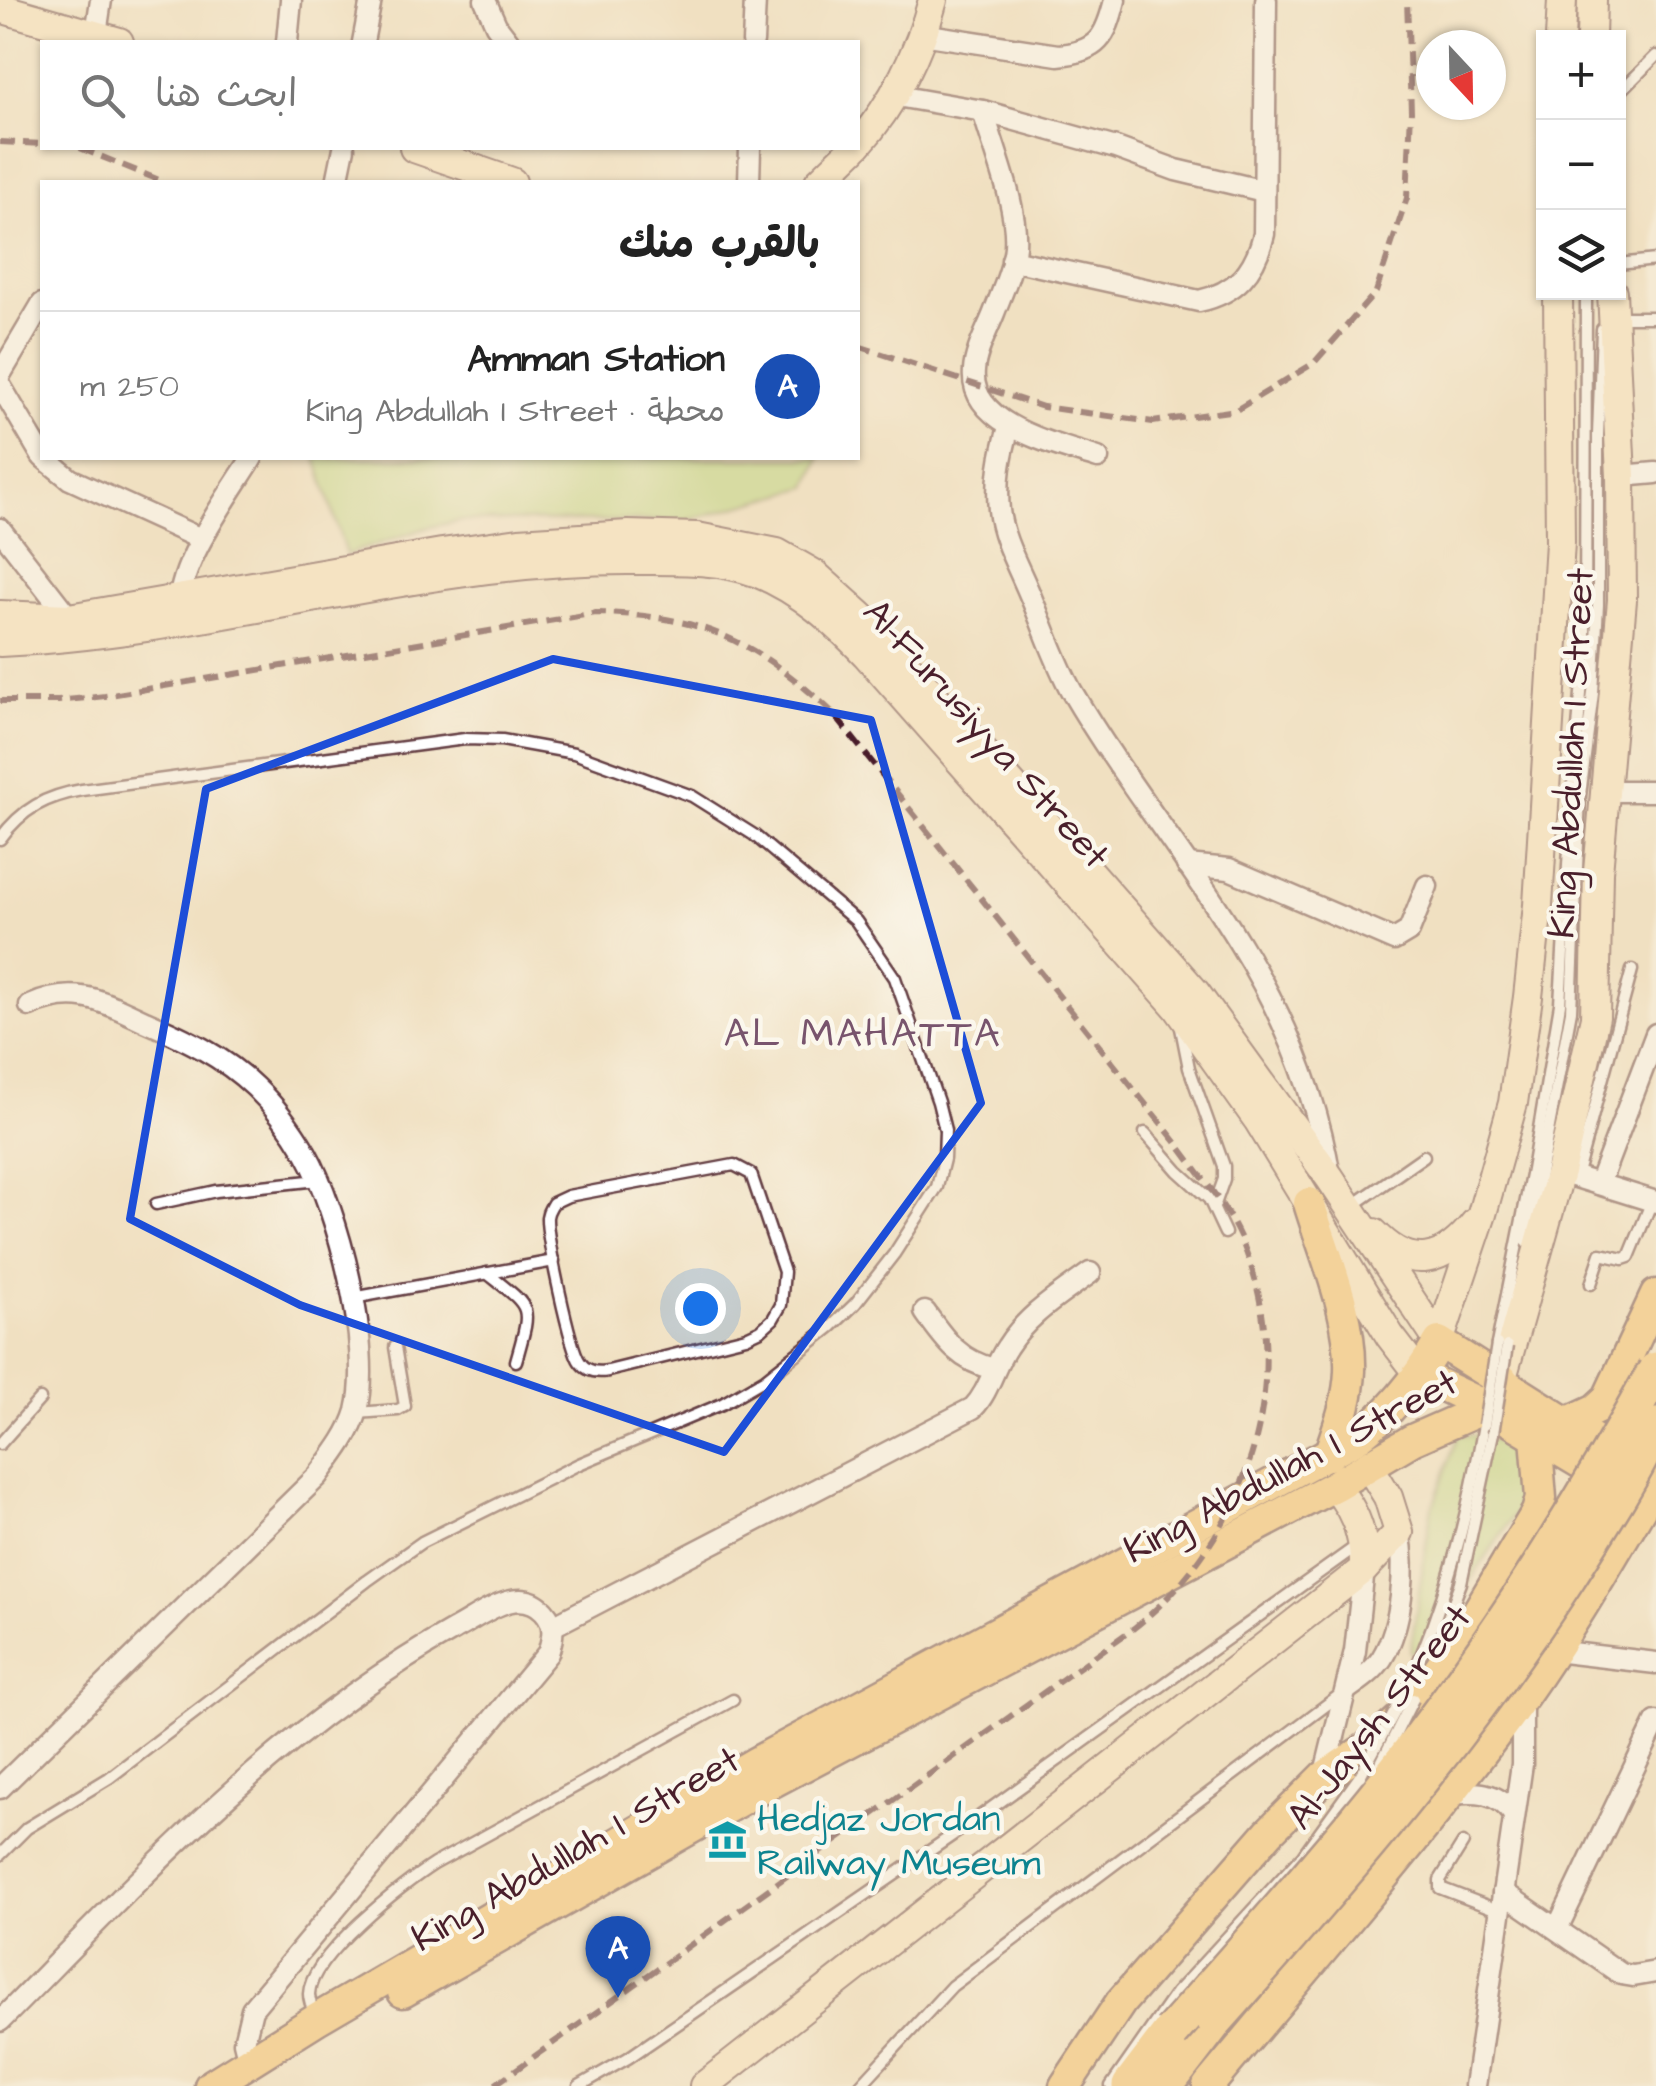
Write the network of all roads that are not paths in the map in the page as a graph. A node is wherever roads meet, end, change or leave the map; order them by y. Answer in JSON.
{"nodes":[{"id":1,"x":101,"y":0,"type":"edge"},
{"id":2,"x":291,"y":0,"type":"edge"},
{"id":3,"x":371,"y":0,"type":"edge"},
{"id":4,"x":485,"y":0,"type":"edge"},
{"id":5,"x":755,"y":0,"type":"edge"},
{"id":6,"x":933,"y":0,"type":"edge"},
{"id":7,"x":1115,"y":0,"type":"edge"},
{"id":8,"x":1266,"y":0,"type":"edge"},
{"id":9,"x":1562,"y":0,"type":"edge"},
{"id":10,"x":1592,"y":0,"type":"edge"},
{"id":11,"x":0,"y":8,"type":"edge"},
{"id":12,"x":1560,"y":30,"type":"edge"},
{"id":13,"x":1590,"y":30,"type":"edge"},
{"id":14,"x":922,"y":34,"type":"junction"},
{"id":15,"x":107,"y":38,"type":"edge"},
{"id":16,"x":287,"y":40,"type":"edge"},
{"id":17,"x":363,"y":40,"type":"edge"},
{"id":18,"x":507,"y":40,"type":"edge"},
{"id":19,"x":753,"y":40,"type":"edge"},
{"id":20,"x":1656,"y":56,"type":"edge"},
{"id":21,"x":1626,"y":86,"type":"edge"},
{"id":22,"x":891,"y":95,"type":"junction"},
{"id":23,"x":984,"y":111,"type":"junction"},
{"id":24,"x":860,"y":140,"type":"edge"},
{"id":25,"x":344,"y":150,"type":"edge"},
{"id":26,"x":420,"y":150,"type":"edge"},
{"id":27,"x":750,"y":150,"type":"edge"},
{"id":28,"x":852,"y":150,"type":"edge"},
{"id":29,"x":337,"y":180,"type":"edge"},
{"id":30,"x":506,"y":180,"type":"edge"},
{"id":31,"x":749,"y":180,"type":"edge"},
{"id":32,"x":820,"y":180,"type":"edge"},
{"id":33,"x":1264,"y":191,"type":"junction"},
{"id":34,"x":1012,"y":260,"type":"junction"},
{"id":35,"x":1656,"y":260,"type":"edge"},
{"id":36,"x":1626,"y":263,"type":"edge"},
{"id":37,"x":1558,"y":300,"type":"edge"},
{"id":38,"x":1586,"y":300,"type":"edge"},
{"id":39,"x":1613,"y":305,"type":"edge"},
{"id":40,"x":40,"y":307,"type":"edge"},
{"id":41,"x":1656,"y":318,"type":"edge"},
{"id":42,"x":0,"y":375,"type":"edge"},
{"id":43,"x":0,"y":385,"type":"edge"},
{"id":44,"x":1009,"y":428,"type":"junction"},
{"id":45,"x":40,"y":452,"type":"edge"},
{"id":46,"x":1098,"y":458,"type":"dead end"},
{"id":47,"x":47,"y":460,"type":"edge"},
{"id":48,"x":251,"y":460,"type":"edge"},
{"id":49,"x":1656,"y":473,"type":"edge"},
{"id":50,"x":1621,"y":476,"type":"junction"},
{"id":51,"x":0,"y":529,"type":"edge"},
{"id":52,"x":201,"y":539,"type":"junction"},
{"id":53,"x":182,"y":612,"type":"junction"},
{"id":54,"x":0,"y":615,"type":"edge"},
{"id":55,"x":69,"y":618,"type":"junction"},
{"id":56,"x":0,"y":642,"type":"edge"},
{"id":57,"x":1656,"y":790,"type":"edge"},
{"id":58,"x":1606,"y":791,"type":"junction"},
{"id":59,"x":0,"y":838,"type":"edge"},
{"id":60,"x":1187,"y":865,"type":"junction"},
{"id":61,"x":1427,"y":886,"type":"dead end"},
{"id":62,"x":1632,"y":970,"type":"dead end"},
{"id":63,"x":30,"y":1006,"type":"dead end"},
{"id":64,"x":1178,"y":1008,"type":"junction"},
{"id":65,"x":1656,"y":1034,"type":"edge"},
{"id":66,"x":1145,"y":1133,"type":"dead end"},
{"id":67,"x":1424,"y":1156,"type":"dead end"},
{"id":68,"x":1568,"y":1174,"type":"junction"},
{"id":69,"x":1330,"y":1178,"type":"junction"},
{"id":70,"x":319,"y":1180,"type":"junction"},
{"id":71,"x":1599,"y":1184,"type":"junction"},
{"id":72,"x":1654,"y":1202,"type":"edge"},
{"id":73,"x":1309,"y":1203,"type":"junction"},
{"id":74,"x":156,"y":1204,"type":"dead end"},
{"id":75,"x":1214,"y":1208,"type":"junction"},
{"id":76,"x":1350,"y":1208,"type":"junction"},
{"id":77,"x":1482,"y":1214,"type":"junction"},
{"id":78,"x":1226,"y":1233,"type":"dead end"},
{"id":79,"x":554,"y":1261,"type":"junction"},
{"id":80,"x":1090,"y":1273,"type":"dead end"},
{"id":81,"x":486,"y":1274,"type":"junction"},
{"id":82,"x":1590,"y":1284,"type":"dead end"},
{"id":83,"x":1656,"y":1295,"type":"edge"},
{"id":84,"x":352,"y":1298,"type":"junction"},
{"id":85,"x":925,"y":1312,"type":"dead end"},
{"id":86,"x":1439,"y":1342,"type":"junction"},
{"id":87,"x":1502,"y":1345,"type":"junction"},
{"id":88,"x":395,"y":1347,"type":"dead end"},
{"id":89,"x":516,"y":1361,"type":"dead end"},
{"id":90,"x":994,"y":1369,"type":"junction"},
{"id":91,"x":1656,"y":1370,"type":"edge"},
{"id":92,"x":1420,"y":1375,"type":"junction"},
{"id":93,"x":1502,"y":1380,"type":"junction"},
{"id":94,"x":40,"y":1400,"type":"dead end"},
{"id":95,"x":356,"y":1414,"type":"junction"},
{"id":96,"x":1488,"y":1422,"type":"junction"},
{"id":97,"x":1566,"y":1423,"type":"junction"},
{"id":98,"x":1656,"y":1426,"type":"edge"},
{"id":99,"x":1536,"y":1437,"type":"junction"},
{"id":100,"x":0,"y":1444,"type":"edge"},
{"id":101,"x":1329,"y":1455,"type":"junction"},
{"id":102,"x":1369,"y":1466,"type":"junction"},
{"id":103,"x":1334,"y":1486,"type":"junction"},
{"id":104,"x":1653,"y":1491,"type":"edge"},
{"id":105,"x":1399,"y":1532,"type":"junction"},
{"id":106,"x":1363,"y":1555,"type":"junction"},
{"id":107,"x":1284,"y":1614,"type":"junction"},
{"id":108,"x":553,"y":1626,"type":"junction"},
{"id":109,"x":1554,"y":1651,"type":"junction"},
{"id":110,"x":1656,"y":1663,"type":"edge"},
{"id":111,"x":1346,"y":1690,"type":"junction"},
{"id":112,"x":1409,"y":1696,"type":"junction"},
{"id":113,"x":1522,"y":1698,"type":"junction"},
{"id":114,"x":733,"y":1700,"type":"dead end"},
{"id":115,"x":1656,"y":1722,"type":"edge"},
{"id":116,"x":1324,"y":1777,"type":"junction"},
{"id":117,"x":0,"y":1788,"type":"edge"},
{"id":118,"x":1448,"y":1794,"type":"junction"},
{"id":119,"x":1514,"y":1815,"type":"junction"},
{"id":120,"x":1463,"y":1843,"type":"dead end"},
{"id":121,"x":0,"y":1856,"type":"edge"},
{"id":122,"x":1502,"y":1902,"type":"junction"},
{"id":123,"x":1557,"y":1929,"type":"junction"},
{"id":124,"x":1656,"y":1972,"type":"edge"},
{"id":125,"x":317,"y":2019,"type":"junction"},
{"id":126,"x":0,"y":2021,"type":"edge"},
{"id":127,"x":251,"y":2075,"type":"edge"},
{"id":128,"x":210,"y":2086,"type":"edge"},
{"id":129,"x":579,"y":2086,"type":"edge"},
{"id":130,"x":704,"y":2086,"type":"edge"},
{"id":131,"x":860,"y":2086,"type":"edge"},
{"id":132,"x":1065,"y":2086,"type":"edge"},
{"id":133,"x":1119,"y":2086,"type":"edge"},
{"id":134,"x":1165,"y":2086,"type":"edge"},
{"id":135,"x":1208,"y":2086,"type":"edge"},
{"id":136,"x":1475,"y":2086,"type":"edge"}],
"edges":[{"from":1,"to":15,"type":"street"},
{"from":2,"to":16,"type":"street"},
{"from":3,"to":17,"type":"street"},
{"from":4,"to":18,"type":"street"},
{"from":5,"to":19,"type":"street"},
{"from":6,"to":14,"type":"main road"},
{"from":7,"to":14,"type":"street"},
{"from":8,"to":33,"type":"street"},
{"from":9,"to":12,"type":"main road"},
{"from":10,"to":13,"type":"main road"},
{"from":11,"to":15,"type":"main road"},
{"from":14,"to":22,"type":"main road"},
{"from":20,"to":21,"type":"lane"},
{"from":22,"to":23,"type":"street"},
{"from":22,"to":24,"type":"main road"},
{"from":23,"to":33,"type":"street"},
{"from":23,"to":34,"type":"street"},
{"from":25,"to":29,"type":"street"},
{"from":26,"to":30,"type":"main road"},
{"from":27,"to":31,"type":"street"},
{"from":28,"to":32,"type":"main road"},
{"from":33,"to":34,"type":"street"},
{"from":34,"to":44,"type":"street"},
{"from":35,"to":36,"type":"lane"},
{"from":37,"to":77,"type":"main road","name":"King Abdullah I Street"},
{"from":38,"to":87,"type":"lane"},
{"from":39,"to":41,"type":"lane"},
{"from":39,"to":50,"type":"main road","name":"King Abdullah I Street"},
{"from":39,"to":87,"type":"lane"},
{"from":40,"to":42,"type":"street"},
{"from":43,"to":45,"type":"street"},
{"from":44,"to":46,"type":"street"},
{"from":44,"to":60,"type":"street"},
{"from":47,"to":52,"type":"street"},
{"from":48,"to":52,"type":"street"},
{"from":49,"to":50,"type":"street"},
{"from":50,"to":58,"type":"main road","name":"King Abdullah I Street"},
{"from":51,"to":55,"type":"street"},
{"from":52,"to":53,"type":"street"},
{"from":53,"to":55,"type":"main road","name":"Al-Furusiyya Street"},
{"from":53,"to":56,"type":"main road","name":"Al-Furusiyya Street"},
{"from":53,"to":64,"type":"main road","name":"Al-Furusiyya Street"},
{"from":53,"to":69,"type":"main road","name":"Al-Furusiyya Street"},
{"from":54,"to":55,"type":"main road","name":"Al-Furusiyya Street"},
{"from":57,"to":58,"type":"street"},
{"from":58,"to":68,"type":"main road","name":"King Abdullah I Street"},
{"from":59,"to":121,"type":"lane"},
{"from":60,"to":61,"type":"street"},
{"from":60,"to":69,"type":"street"},
{"from":62,"to":68,"type":"lane"},
{"from":63,"to":70,"type":"street"},
{"from":64,"to":73,"type":"main road","name":"Al-Furusiyya Street"},
{"from":64,"to":75,"type":"lane"},
{"from":65,"to":71,"type":"street"},
{"from":66,"to":75,"type":"lane"},
{"from":67,"to":76,"type":"lane"},
{"from":68,"to":71,"type":"street"},
{"from":68,"to":93,"type":"main road","name":"King Abdullah I Street"},
{"from":69,"to":76,"type":"main road","name":"Al-Furusiyya Street"},
{"from":70,"to":74,"type":"lane"},
{"from":70,"to":84,"type":"street"},
{"from":71,"to":72,"type":"street"},
{"from":72,"to":82,"type":"lane"},
{"from":73,"to":92,"type":"main road","name":"Al-Furusiyya Street"},
{"from":73,"to":101,"type":"main road"},
{"from":75,"to":78,"type":"lane"},
{"from":76,"to":77,"type":"main road"},
{"from":76,"to":86,"type":"main road","name":"Al-Furusiyya Street"},
{"from":77,"to":86,"type":"main road","name":"King Abdullah I Street"},
{"from":79,"to":79,"type":"lane"},
{"from":79,"to":81,"type":"lane"},
{"from":80,"to":90,"type":"street"},
{"from":81,"to":84,"type":"lane"},
{"from":81,"to":89,"type":"lane"},
{"from":83,"to":97,"type":"main road"},
{"from":84,"to":95,"type":"street"},
{"from":85,"to":90,"type":"street"},
{"from":86,"to":92,"type":"main road","name":"King Abdullah I Street"},
{"from":86,"to":93,"type":"main road","name":"Al-Furusiyya Street"},
{"from":87,"to":96,"type":"lane","bridge":true},
{"from":88,"to":95,"type":"lane"},
{"from":90,"to":108,"type":"street"},
{"from":91,"to":133,"type":"highway","name":"Al-Jaysh Street","bridge":true},
{"from":92,"to":96,"type":"main road","name":"Al-Furusiyya Street"},
{"from":92,"to":101,"type":"main road","name":"King Abdullah I Street"},
{"from":93,"to":96,"type":"main road","name":"King Abdullah I Street"},
{"from":93,"to":97,"type":"main road","name":"Al-Furusiyya Street"},
{"from":94,"to":100,"type":"lane"},
{"from":95,"to":117,"type":"street"},
{"from":96,"to":99,"type":"main road","name":"Al-Furusiyya Street"},
{"from":96,"to":102,"type":"main road","name":"King Abdullah I Street"},
{"from":96,"to":112,"type":"lane"},
{"from":97,"to":104,"type":"main road","name":"Al-Furusiyya Street"},
{"from":98,"to":134,"type":"highway","name":"Al-Jaysh Street","bridge":true},
{"from":99,"to":104,"type":"main road","name":"Al-Furusiyya Street"},
{"from":99,"to":116,"type":"main road"},
{"from":101,"to":125,"type":"main road","name":"King Abdullah I Street"},
{"from":102,"to":103,"type":"main road","name":"King Abdullah I Street"},
{"from":102,"to":105,"type":"main road"},
{"from":103,"to":106,"type":"main road"},
{"from":103,"to":127,"type":"main road","name":"King Abdullah I Street"},
{"from":104,"to":109,"type":"main road"},
{"from":105,"to":106,"type":"main road"},
{"from":105,"to":111,"type":"street"},
{"from":106,"to":107,"type":"main road"},
{"from":106,"to":111,"type":"street"},
{"from":107,"to":129,"type":"lane"},
{"from":107,"to":130,"type":"main road"},
{"from":108,"to":126,"type":"street"},
{"from":108,"to":127,"type":"street"},
{"from":109,"to":110,"type":"street"},
{"from":109,"to":113,"type":"main road"},
{"from":111,"to":116,"type":"street"},
{"from":111,"to":131,"type":"lane"},
{"from":112,"to":133,"type":"lane","bridge":true},
{"from":112,"to":133,"type":"lane","bridge":true},
{"from":113,"to":118,"type":"main road"},
{"from":113,"to":119,"type":"street"},
{"from":114,"to":125,"type":"lane"},
{"from":115,"to":123,"type":"street"},
{"from":116,"to":132,"type":"main road"},
{"from":118,"to":119,"type":"street"},
{"from":118,"to":135,"type":"main road"},
{"from":119,"to":122,"type":"street"},
{"from":120,"to":122,"type":"lane"},
{"from":122,"to":123,"type":"street"},
{"from":122,"to":136,"type":"street"},
{"from":123,"to":124,"type":"street"},
{"from":125,"to":127,"type":"main road","name":"King Abdullah I Street"},
{"from":127,"to":128,"type":"main road","name":"King Abdullah I Street"}]}
